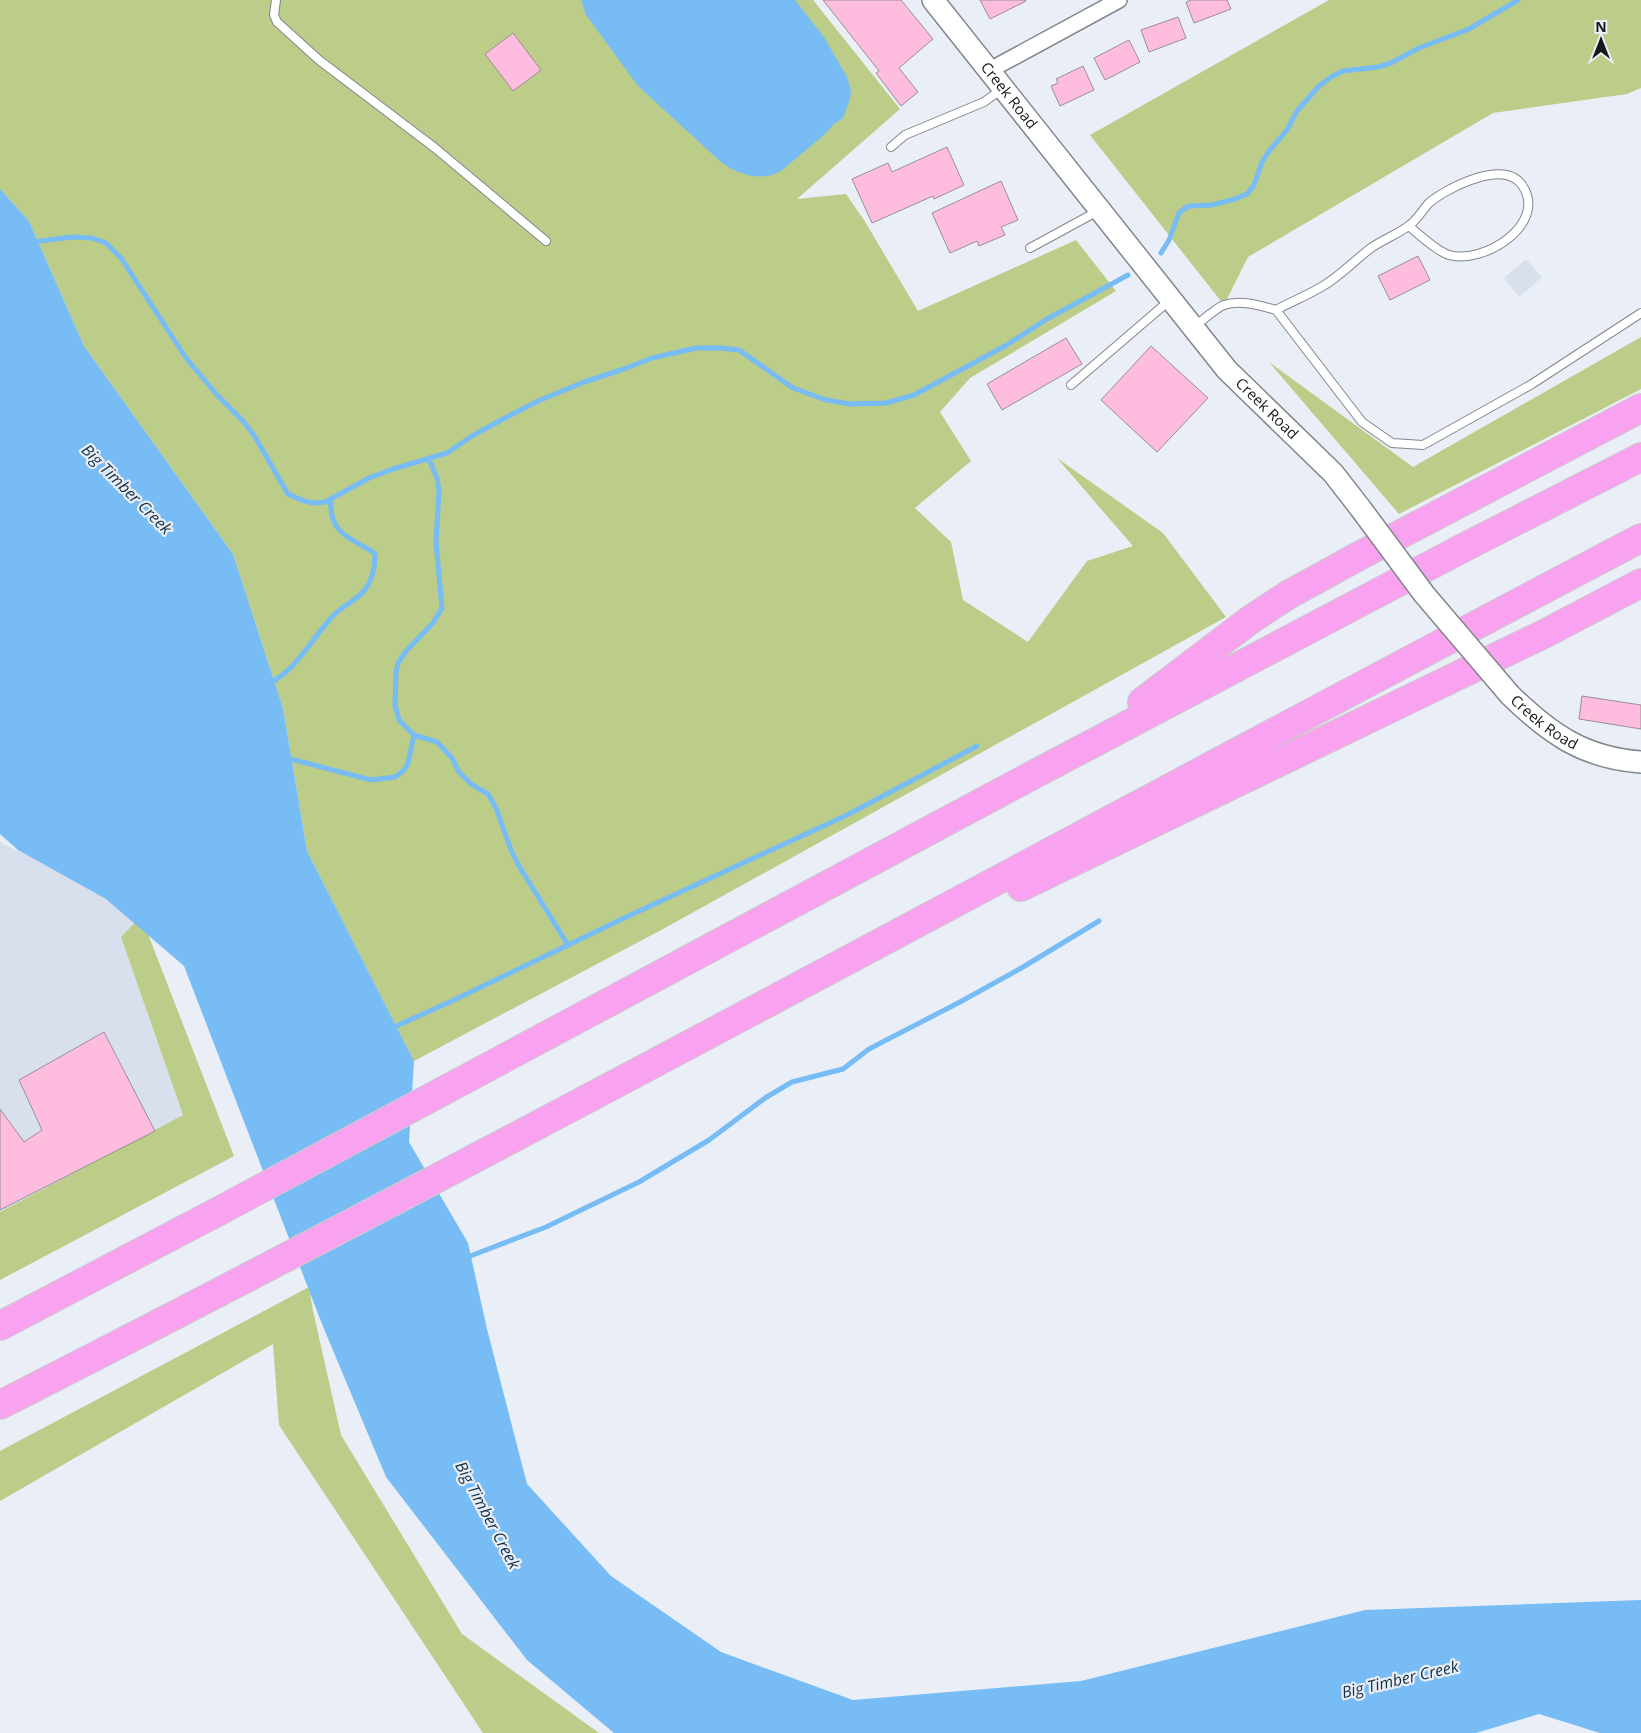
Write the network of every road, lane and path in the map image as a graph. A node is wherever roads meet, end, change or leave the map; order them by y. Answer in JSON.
{"nodes":[{"id":1,"x":276,"y":0,"type":"edge"},
{"id":2,"x":933,"y":0,"type":"edge"},
{"id":3,"x":1119,"y":0,"type":"edge"},
{"id":4,"x":990,"y":70,"type":"junction"},
{"id":5,"x":1004,"y":88,"type":"junction"},
{"id":6,"x":891,"y":146,"type":"dead end"},
{"id":7,"x":1100,"y":210,"type":"junction"},
{"id":8,"x":1409,"y":226,"type":"junction"},
{"id":9,"x":546,"y":241,"type":"dead end"},
{"id":10,"x":1030,"y":248,"type":"dead end"},
{"id":11,"x":1172,"y":299,"type":"junction"},
{"id":12,"x":1276,"y":310,"type":"junction"},
{"id":13,"x":1641,"y":313,"type":"edge"},
{"id":14,"x":1193,"y":327,"type":"junction"},
{"id":15,"x":1071,"y":385,"type":"dead end"},
{"id":16,"x":1641,"y":408,"type":"edge"},
{"id":17,"x":1641,"y":457,"type":"edge"},
{"id":18,"x":1641,"y":538,"type":"edge"},
{"id":19,"x":1641,"y":583,"type":"edge"},
{"id":20,"x":1641,"y":762,"type":"edge"},
{"id":21,"x":1031,"y":776,"type":"junction"},
{"id":22,"x":639,"y":1071,"type":"junction"},
{"id":23,"x":0,"y":1326,"type":"edge"},
{"id":24,"x":0,"y":1406,"type":"edge"}],
"edges":[{"from":1,"to":9,"type":"lane"},
{"from":2,"to":4,"type":"street","name":"Creek Road"},
{"from":3,"to":4,"type":"street"},
{"from":4,"to":5,"type":"street","name":"Creek Road"},
{"from":5,"to":6,"type":"lane"},
{"from":5,"to":7,"type":"street","name":"Creek Road"},
{"from":7,"to":10,"type":"lane"},
{"from":7,"to":11,"type":"street","name":"Creek Road"},
{"from":8,"to":8,"type":"lane"},
{"from":8,"to":12,"type":"lane"},
{"from":11,"to":14,"type":"street","name":"Creek Road"},
{"from":11,"to":15,"type":"lane"},
{"from":12,"to":13,"type":"lane"},
{"from":12,"to":14,"type":"lane"},
{"from":14,"to":20,"type":"street","name":"Creek Road","bridge":true},
{"from":16,"to":21,"type":"highway"},
{"from":17,"to":21,"type":"highway"},
{"from":18,"to":22,"type":"highway"},
{"from":19,"to":22,"type":"highway"},
{"from":21,"to":23,"type":"highway"},
{"from":22,"to":24,"type":"highway"}]}
